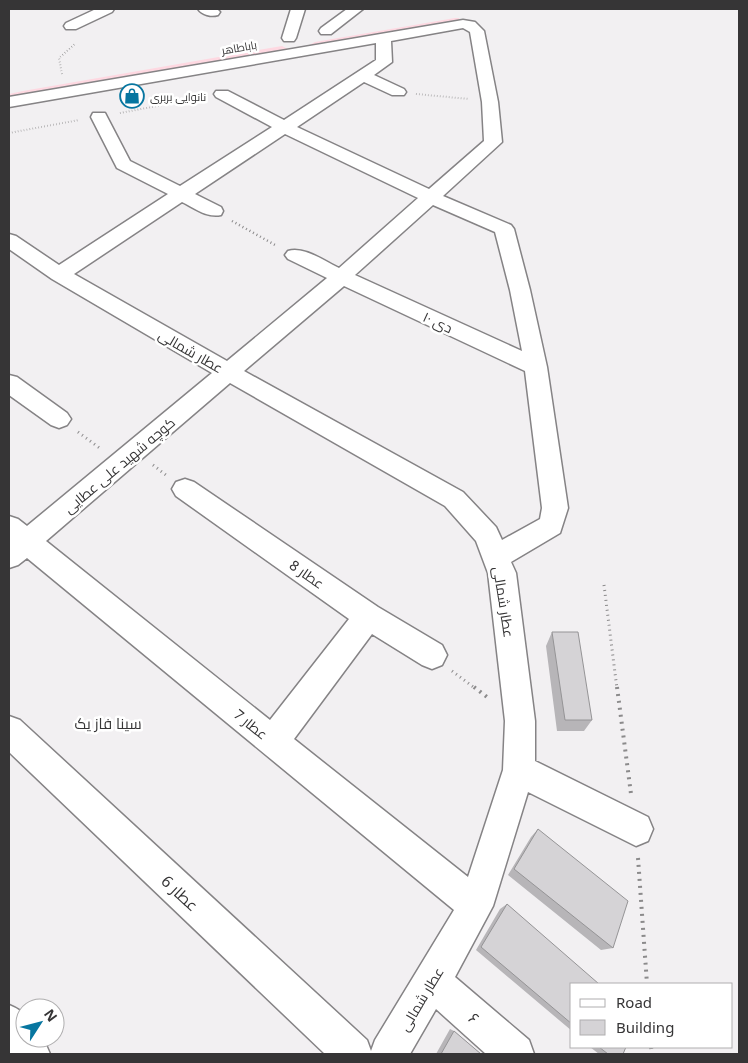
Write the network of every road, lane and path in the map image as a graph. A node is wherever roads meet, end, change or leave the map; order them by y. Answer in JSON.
{"nodes":[{"id":1,"x":107,"y":9,"type":"edge"},
{"id":2,"x":298,"y":9,"type":"edge"},
{"id":3,"x":356,"y":9,"type":"edge"},
{"id":4,"x":433,"y":15,"type":"dead end"},
{"id":5,"x":462,"y":17,"type":"junction"},
{"id":6,"x":72,"y":26,"type":"joint"},
{"id":7,"x":355,"y":27,"type":"dead end"},
{"id":8,"x":317,"y":33,"type":"junction"},
{"id":9,"x":383,"y":38,"type":"junction"},
{"id":10,"x":284,"y":39,"type":"junction"},
{"id":11,"x":294,"y":53,"type":"junction"},
{"id":12,"x":121,"y":68,"type":"dead end"},
{"id":13,"x":363,"y":76,"type":"junction"},
{"id":14,"x":62,"y":78,"type":"junction"},
{"id":15,"x":9,"y":87,"type":"edge"},
{"id":16,"x":398,"y":92,"type":"joint"},
{"id":17,"x":222,"y":94,"type":"joint"},
{"id":18,"x":9,"y":102,"type":"edge"},
{"id":19,"x":490,"y":102,"type":"junction"},
{"id":20,"x":99,"y":117,"type":"junction"},
{"id":21,"x":284,"y":128,"type":"junction"},
{"id":22,"x":9,"y":133,"type":"edge"},
{"id":23,"x":183,"y":194,"type":"junction"},
{"id":24,"x":431,"y":199,"type":"junction"},
{"id":25,"x":214,"y":211,"type":"joint"},
{"id":26,"x":9,"y":240,"type":"edge"},
{"id":27,"x":295,"y":255,"type":"joint"},
{"id":28,"x":59,"y":274,"type":"junction"},
{"id":29,"x":341,"y":278,"type":"junction"},
{"id":30,"x":536,"y":367,"type":"junction"},
{"id":31,"x":228,"y":372,"type":"junction"},
{"id":32,"x":9,"y":383,"type":"edge"},
{"id":33,"x":59,"y":419,"type":"joint"},
{"id":34,"x":128,"y":457,"type":"junction"},
{"id":35,"x":185,"y":489,"type":"joint"},
{"id":36,"x":15,"y":542,"type":"edge"},
{"id":37,"x":496,"y":557,"type":"junction"},
{"id":38,"x":604,"y":585,"type":"dead end"},
{"id":39,"x":368,"y":616,"type":"junction"},
{"id":40,"x":432,"y":655,"type":"joint"},
{"id":41,"x":520,"y":721,"type":"junction"},
{"id":42,"x":273,"y":742,"type":"junction"},
{"id":43,"x":13,"y":744,"type":"edge"},
{"id":44,"x":519,"y":770,"type":"junction"},
{"id":45,"x":636,"y":829,"type":"junction"},
{"id":46,"x":476,"y":906,"type":"junction"},
{"id":47,"x":432,"y":981,"type":"junction"},
{"id":48,"x":647,"y":983,"type":"edge"},
{"id":49,"x":9,"y":1024,"type":"edge"},
{"id":50,"x":31,"y":1054,"type":"edge"},
{"id":51,"x":353,"y":1054,"type":"edge"},
{"id":52,"x":389,"y":1054,"type":"edge"},
{"id":53,"x":515,"y":1054,"type":"edge"}],
"edges":[{"from":1,"to":6,"type":"street"},
{"from":2,"to":10,"type":"street"},
{"from":3,"to":8,"type":"street"},
{"from":4,"to":5,"type":"street"},
{"from":5,"to":9,"type":"street","name":"باباطاهر"},
{"from":5,"to":19,"type":"street"},
{"from":6,"to":14,"type":"path"},
{"from":7,"to":8,"type":"street"},
{"from":8,"to":10,"type":"street"},
{"from":9,"to":11,"type":"street","name":"باباطاهر"},
{"from":9,"to":13,"type":"street"},
{"from":10,"to":11,"type":"street"},
{"from":11,"to":18,"type":"street","name":"باباطاهر"},
{"from":12,"to":14,"type":"street"},
{"from":13,"to":16,"type":"street"},
{"from":13,"to":21,"type":"street"},
{"from":14,"to":15,"type":"street"},
{"from":16,"to":19,"type":"path"},
{"from":17,"to":20,"type":"path"},
{"from":17,"to":21,"type":"street"},
{"from":19,"to":24,"type":"street","name":"کوچه شهید علی عطایی"},
{"from":20,"to":22,"type":"path"},
{"from":20,"to":23,"type":"street"},
{"from":21,"to":23,"type":"street"},
{"from":21,"to":24,"type":"street"},
{"from":23,"to":25,"type":"street"},
{"from":23,"to":28,"type":"street"},
{"from":24,"to":29,"type":"street","name":"کوچه شهید علی عطایی"},
{"from":24,"to":30,"type":"street"},
{"from":25,"to":27,"type":"path"},
{"from":26,"to":28,"type":"street","name":"عطار شمالی"},
{"from":27,"to":29,"type":"street"},
{"from":28,"to":31,"type":"street","name":"عطار شمالی"},
{"from":29,"to":30,"type":"street","name":"دی ۱۰"},
{"from":29,"to":31,"type":"street","name":"کوچه شهید علی عطایی"},
{"from":30,"to":37,"type":"street"},
{"from":31,"to":34,"type":"street","name":"کوچه شهید علی عطایی"},
{"from":31,"to":37,"type":"street","name":"عطار شمالی"},
{"from":32,"to":33,"type":"street"},
{"from":33,"to":34,"type":"path"},
{"from":34,"to":35,"type":"path"},
{"from":34,"to":36,"type":"street","name":"کوچه شهید علی عطایی"},
{"from":35,"to":39,"type":"street","name":"عطار 8"},
{"from":36,"to":42,"type":"street","name":"عطار 7"},
{"from":37,"to":41,"type":"street","name":"عطار شمالی"},
{"from":38,"to":45,"type":"path"},
{"from":39,"to":40,"type":"street","name":"عطار 8"},
{"from":39,"to":42,"type":"street"},
{"from":40,"to":41,"type":"path"},
{"from":41,"to":44,"type":"street","name":"عطار شمالی"},
{"from":42,"to":46,"type":"street","name":"عطار 7"},
{"from":43,"to":51,"type":"street","name":"عطار 6"},
{"from":44,"to":45,"type":"street"},
{"from":44,"to":46,"type":"street","name":"عطار شمالی"},
{"from":45,"to":48,"type":"path"},
{"from":46,"to":47,"type":"street","name":"عطار شمالی"},
{"from":47,"to":52,"type":"street","name":"عطار شمالی"},
{"from":47,"to":53,"type":"street","name":"۶"},
{"from":49,"to":50,"type":"street"}]}
